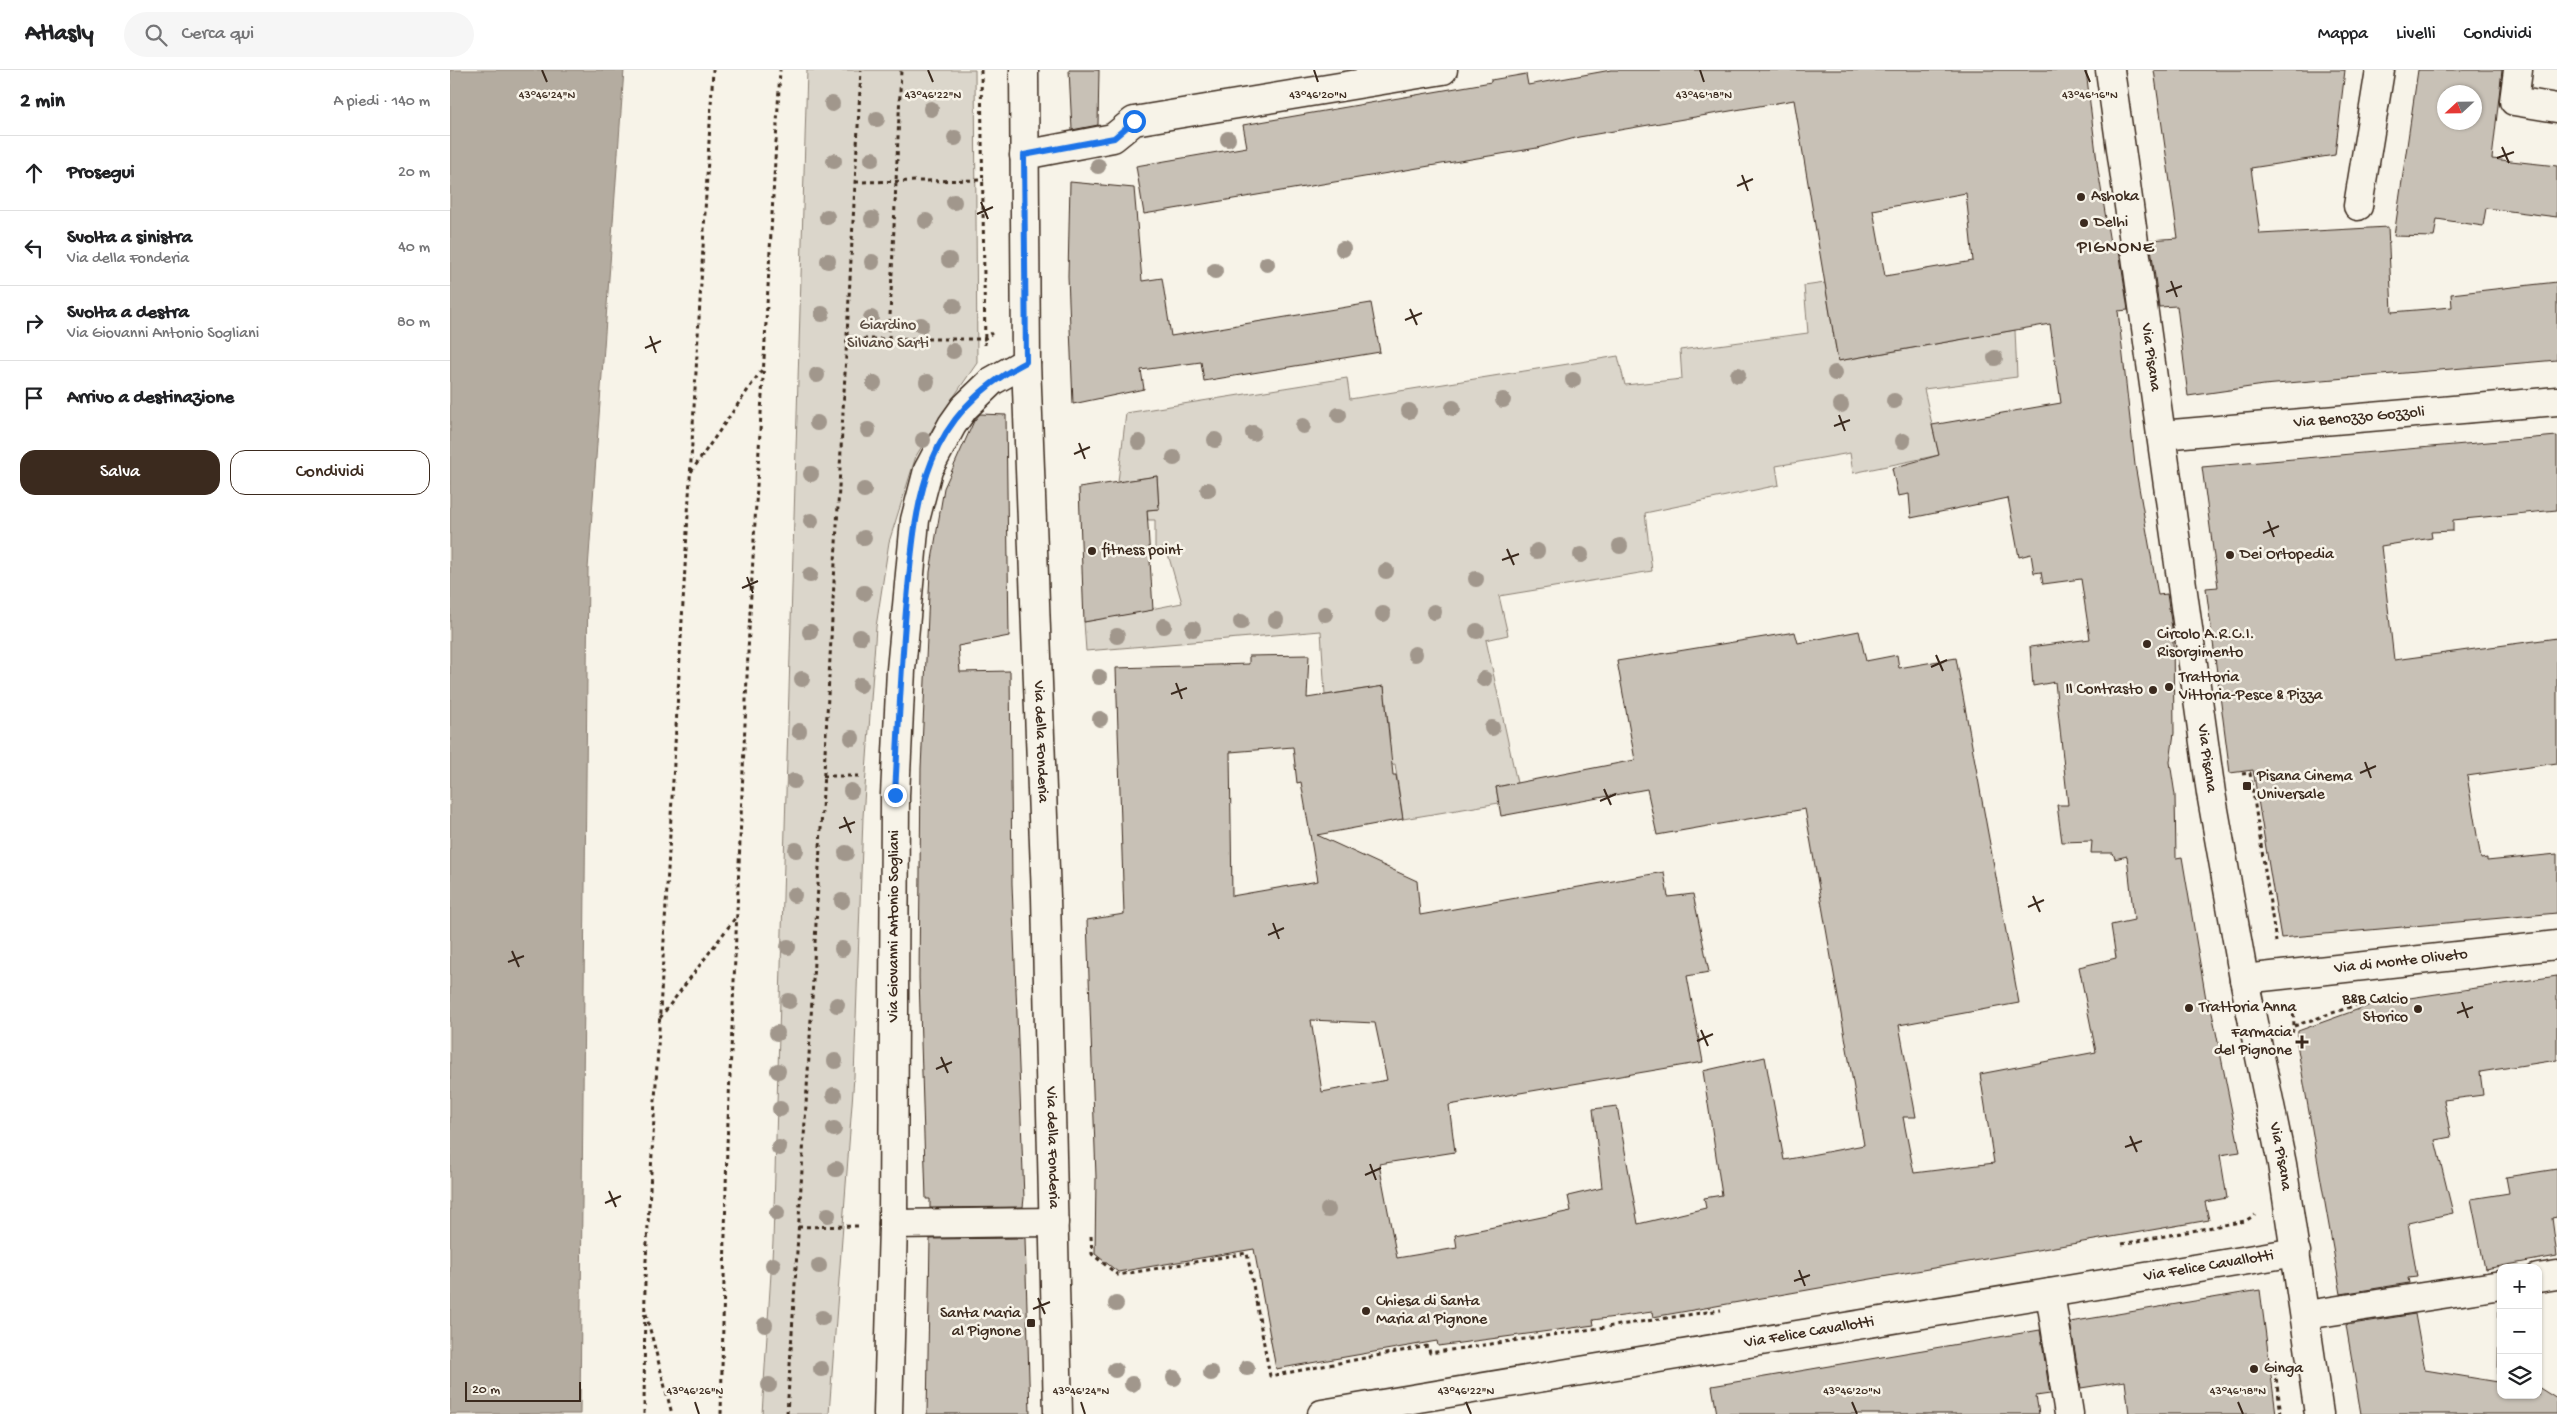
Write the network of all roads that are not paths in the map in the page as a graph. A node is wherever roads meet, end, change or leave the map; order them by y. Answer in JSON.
{"nodes":[{"id":1,"x":1024,"y":70,"type":"edge"},
{"id":2,"x":1443,"y":70,"type":"edge"},
{"id":3,"x":2110,"y":70,"type":"edge"},
{"id":4,"x":2380,"y":70,"type":"edge"},
{"id":5,"x":2518,"y":70,"type":"edge"},
{"id":6,"x":2557,"y":108,"type":"edge"},
{"id":7,"x":1024,"y":155,"type":"junction"},
{"id":8,"x":2358,"y":206,"type":"dead end"},
{"id":9,"x":1026,"y":362,"type":"junction"},
{"id":10,"x":2557,"y":401,"type":"edge"},
{"id":11,"x":2161,"y":435,"type":"junction"},
{"id":12,"x":2557,"y":946,"type":"edge"},
{"id":13,"x":2244,"y":979,"type":"junction"},
{"id":14,"x":1054,"y":1222,"type":"junction"},
{"id":15,"x":893,"y":1224,"type":"junction"},
{"id":16,"x":2296,"y":1252,"type":"junction"},
{"id":17,"x":2557,"y":1275,"type":"edge"},
{"id":18,"x":2542,"y":1277,"type":"edge"},
{"id":19,"x":2497,"y":1285,"type":"edge"},
{"id":20,"x":2050,"y":1293,"type":"junction"},
{"id":21,"x":2306,"y":1315,"type":"junction"},
{"id":22,"x":888,"y":1414,"type":"edge"},
{"id":23,"x":1058,"y":1414,"type":"edge"},
{"id":24,"x":1322,"y":1414,"type":"edge"},
{"id":25,"x":2069,"y":1414,"type":"edge"},
{"id":26,"x":2319,"y":1414,"type":"edge"}],
"edges":[{"from":1,"to":7,"type":"street","name":"Via della Fonderia"},
{"from":2,"to":7,"type":"street"},
{"from":3,"to":11,"type":"street","name":"Via Pisana"},
{"from":4,"to":8,"type":"street"},
{"from":5,"to":6,"type":"street"},
{"from":7,"to":9,"type":"street","name":"Via della Fonderia"},
{"from":9,"to":14,"type":"street","name":"Via della Fonderia"},
{"from":9,"to":15,"type":"street","name":"Via Giovanni Antonio Sogliani"},
{"from":10,"to":11,"type":"street","name":"Via Benozzo Gozzoli"},
{"from":11,"to":13,"type":"street","name":"Via Pisana"},
{"from":12,"to":13,"type":"street","name":"Via di Monte Oliveto"},
{"from":13,"to":16,"type":"street","name":"Via Pisana"},
{"from":14,"to":15,"type":"street"},
{"from":14,"to":23,"type":"street","name":"Via della Fonderia"},
{"from":15,"to":22,"type":"street","name":"Via Giovanni Antonio Sogliani"},
{"from":16,"to":20,"type":"street","name":"Via Felice Cavallotti"},
{"from":16,"to":21,"type":"street","name":"Via Pisana"},
{"from":17,"to":18,"type":"street"},
{"from":19,"to":21,"type":"street"},
{"from":20,"to":24,"type":"street","name":"Via Felice Cavallotti"},
{"from":20,"to":25,"type":"street"},
{"from":21,"to":26,"type":"street","name":"Via Pisana"}]}
